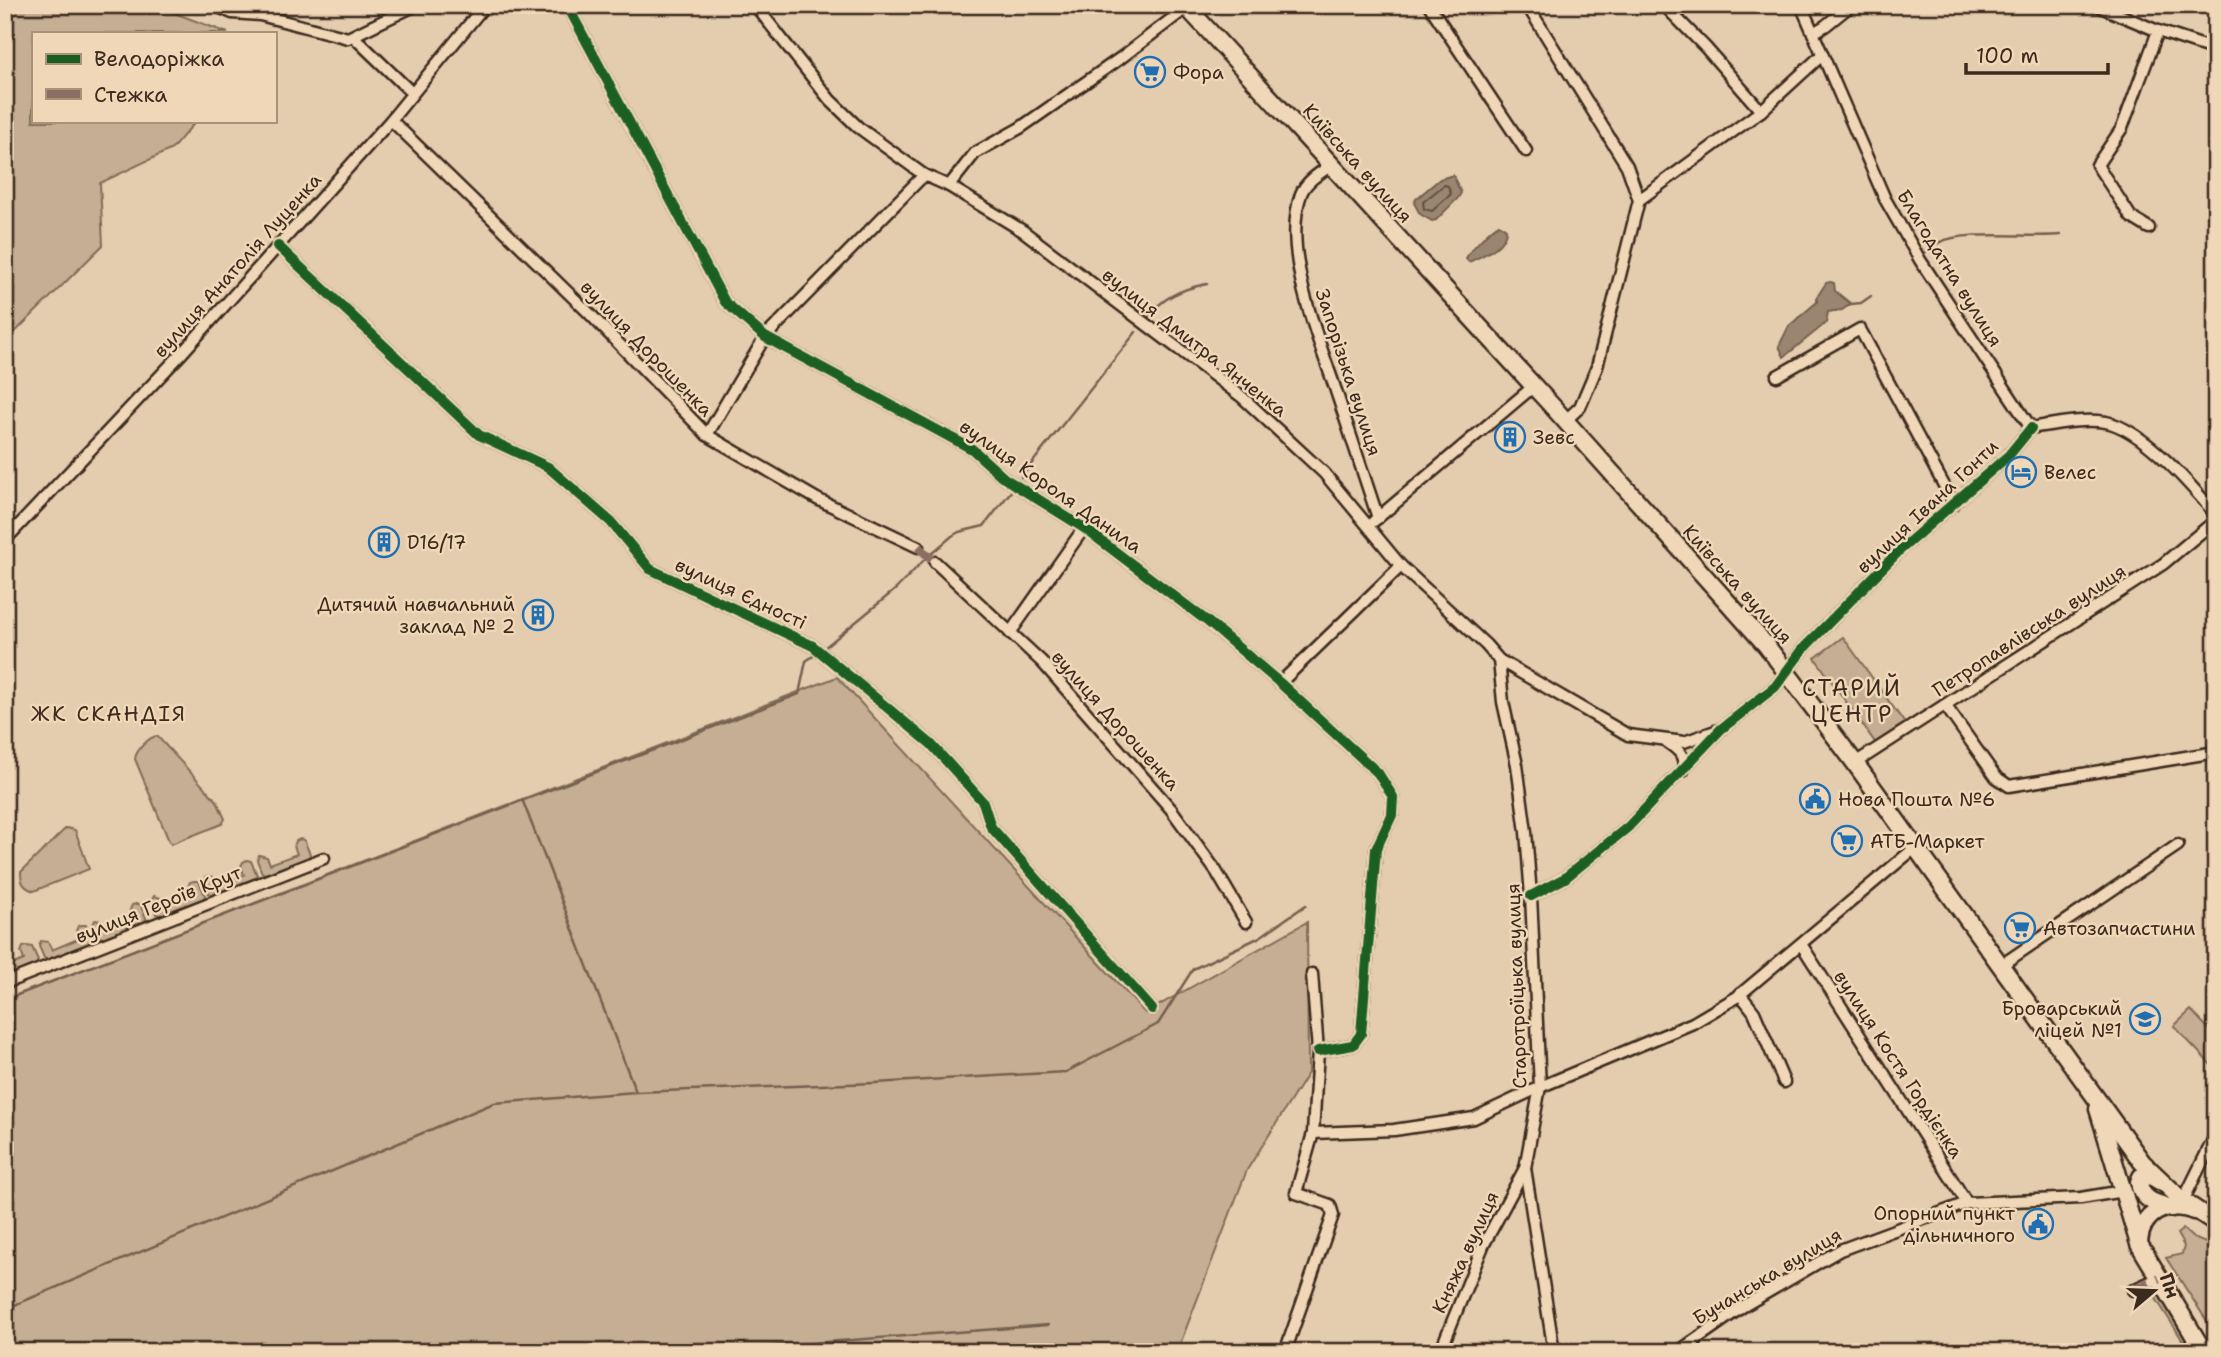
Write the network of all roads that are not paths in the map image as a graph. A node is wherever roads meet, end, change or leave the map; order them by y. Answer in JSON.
{"nodes":[{"id":1,"x":214,"y":5,"type":"edge"},
{"id":2,"x":267,"y":5,"type":"edge"},
{"id":3,"x":416,"y":5,"type":"edge"},
{"id":4,"x":485,"y":5,"type":"edge"},
{"id":5,"x":566,"y":5,"type":"edge"},
{"id":6,"x":755,"y":5,"type":"edge"},
{"id":7,"x":1430,"y":5,"type":"edge"},
{"id":8,"x":1527,"y":5,"type":"edge"},
{"id":9,"x":1664,"y":5,"type":"edge"},
{"id":10,"x":1801,"y":5,"type":"edge"},
{"id":11,"x":1851,"y":5,"type":"edge"},
{"id":12,"x":2096,"y":5,"type":"edge"},
{"id":13,"x":1187,"y":6,"type":"edge"},
{"id":14,"x":260,"y":15,"type":"junction"},
{"id":15,"x":2158,"y":31,"type":"junction"},
{"id":16,"x":1813,"y":33,"type":"junction"},
{"id":17,"x":354,"y":37,"type":"junction"},
{"id":18,"x":2216,"y":50,"type":"edge"},
{"id":19,"x":1822,"y":55,"type":"junction"},
{"id":20,"x":412,"y":93,"type":"junction"},
{"id":21,"x":1761,"y":111,"type":"junction"},
{"id":22,"x":391,"y":120,"type":"junction"},
{"id":23,"x":1526,"y":151,"type":"dead end"},
{"id":24,"x":1331,"y":165,"type":"junction"},
{"id":25,"x":924,"y":175,"type":"junction"},
{"id":26,"x":949,"y":186,"type":"junction"},
{"id":27,"x":1639,"y":200,"type":"junction"},
{"id":28,"x":2149,"y":228,"type":"dead end"},
{"id":29,"x":278,"y":246,"type":"junction"},
{"id":30,"x":765,"y":337,"type":"junction"},
{"id":31,"x":1777,"y":376,"type":"dead end"},
{"id":32,"x":1534,"y":386,"type":"junction"},
{"id":33,"x":1565,"y":421,"type":"junction"},
{"id":34,"x":2031,"y":428,"type":"junction"},
{"id":35,"x":707,"y":435,"type":"junction"},
{"id":36,"x":1954,"y":504,"type":"junction"},
{"id":37,"x":1378,"y":518,"type":"junction"},
{"id":38,"x":2216,"y":518,"type":"edge"},
{"id":39,"x":1368,"y":526,"type":"junction"},
{"id":40,"x":1084,"y":528,"type":"junction"},
{"id":41,"x":5,"y":540,"type":"edge"},
{"id":42,"x":918,"y":547,"type":"dead end"},
{"id":43,"x":935,"y":562,"type":"dead end"},
{"id":44,"x":1401,"y":566,"type":"junction"},
{"id":45,"x":1010,"y":633,"type":"junction"},
{"id":46,"x":1499,"y":660,"type":"junction"},
{"id":47,"x":1787,"y":671,"type":"junction"},
{"id":48,"x":1280,"y":683,"type":"junction"},
{"id":49,"x":1945,"y":705,"type":"junction"},
{"id":50,"x":1721,"y":729,"type":"junction"},
{"id":51,"x":1664,"y":740,"type":"junction"},
{"id":52,"x":2216,"y":752,"type":"edge"},
{"id":53,"x":1855,"y":763,"type":"junction"},
{"id":54,"x":1682,"y":772,"type":"junction"},
{"id":55,"x":2178,"y":845,"type":"dead end"},
{"id":56,"x":1916,"y":847,"type":"junction"},
{"id":57,"x":324,"y":858,"type":"dead end"},
{"id":58,"x":1531,"y":896,"type":"junction"},
{"id":59,"x":1246,"y":922,"type":"dead end"},
{"id":60,"x":1801,"y":944,"type":"junction"},
{"id":61,"x":2000,"y":966,"type":"junction"},
{"id":62,"x":1312,"y":974,"type":"dead end"},
{"id":63,"x":5,"y":983,"type":"edge"},
{"id":64,"x":1740,"y":994,"type":"junction"},
{"id":65,"x":1152,"y":1009,"type":"dead end"},
{"id":66,"x":1318,"y":1051,"type":"junction"},
{"id":67,"x":1784,"y":1082,"type":"dead end"},
{"id":68,"x":1540,"y":1087,"type":"junction"},
{"id":69,"x":2094,"y":1097,"type":"junction"},
{"id":70,"x":1313,"y":1133,"type":"junction"},
{"id":71,"x":2216,"y":1134,"type":"edge"},
{"id":72,"x":1525,"y":1168,"type":"junction"},
{"id":73,"x":2161,"y":1182,"type":"junction"},
{"id":74,"x":2123,"y":1191,"type":"junction"},
{"id":75,"x":1967,"y":1203,"type":"junction"},
{"id":76,"x":2178,"y":1205,"type":"junction"},
{"id":77,"x":2216,"y":1223,"type":"edge"},
{"id":78,"x":2139,"y":1244,"type":"junction"},
{"id":79,"x":2159,"y":1278,"type":"junction"},
{"id":80,"x":2133,"y":1290,"type":"dead end"},
{"id":81,"x":1694,"y":1347,"type":"edge"},
{"id":82,"x":1285,"y":1352,"type":"edge"},
{"id":83,"x":1440,"y":1352,"type":"edge"},
{"id":84,"x":1554,"y":1352,"type":"edge"},
{"id":85,"x":1678,"y":1352,"type":"edge"},
{"id":86,"x":2204,"y":1352,"type":"edge"}],
"edges":[{"from":1,"to":14,"type":"street"},
{"from":2,"to":14,"type":"street"},
{"from":3,"to":17,"type":"street"},
{"from":4,"to":20,"type":"street","name":"вулиця Анатолія Луценка"},
{"from":5,"to":30,"type":"street","name":"вулиця Короля Данила"},
{"from":6,"to":25,"type":"street","name":"вулиця Дмитра Янченка"},
{"from":7,"to":23,"type":"street"},
{"from":8,"to":27,"type":"street"},
{"from":9,"to":21,"type":"street"},
{"from":10,"to":16,"type":"street","name":"Благодатна вулиця"},
{"from":11,"to":16,"type":"street"},
{"from":12,"to":15,"type":"street"},
{"from":13,"to":24,"type":"main road","name":"Київська вулиця"},
{"from":13,"to":26,"type":"street"},
{"from":14,"to":17,"type":"street"},
{"from":15,"to":18,"type":"street"},
{"from":15,"to":28,"type":"street"},
{"from":16,"to":19,"type":"street","name":"Благодатна вулиця"},
{"from":17,"to":20,"type":"street"},
{"from":19,"to":21,"type":"street"},
{"from":19,"to":34,"type":"street","name":"Благодатна вулиця"},
{"from":20,"to":22,"type":"street","name":"вулиця Анатолія Луценка"},
{"from":21,"to":27,"type":"street"},
{"from":22,"to":29,"type":"street","name":"вулиця Анатолія Луценка"},
{"from":22,"to":35,"type":"street","name":"вулиця Дорошенка"},
{"from":24,"to":32,"type":"main road","name":"Київська вулиця"},
{"from":24,"to":37,"type":"street","name":"Запорізька вулиця"},
{"from":25,"to":26,"type":"street","name":"вулиця Дмитра Янченка"},
{"from":25,"to":30,"type":"street"},
{"from":26,"to":39,"type":"street","name":"вулиця Дмитра Янченка"},
{"from":27,"to":33,"type":"street"},
{"from":29,"to":41,"type":"street","name":"вулиця Анатолія Луценка"},
{"from":29,"to":65,"type":"street","name":"вулиця Єдності"},
{"from":30,"to":35,"type":"street"},
{"from":30,"to":40,"type":"street","name":"вулиця Короля Данила"},
{"from":31,"to":36,"type":"street"},
{"from":32,"to":33,"type":"main road","name":"Київська вулиця"},
{"from":32,"to":37,"type":"street"},
{"from":33,"to":47,"type":"main road","name":"Київська вулиця"},
{"from":34,"to":36,"type":"street","name":"вулиця Івана Гонти"},
{"from":34,"to":38,"type":"street"},
{"from":35,"to":42,"type":"street","name":"вулиця Дорошенка"},
{"from":36,"to":47,"type":"street","name":"вулиця Івана Гонти"},
{"from":37,"to":39,"type":"street"},
{"from":38,"to":49,"type":"street","name":"Петропавлівська вулиця"},
{"from":39,"to":44,"type":"street","name":"вулиця Дмитра Янченка"},
{"from":40,"to":45,"type":"street"},
{"from":40,"to":48,"type":"street","name":"вулиця Короля Данила"},
{"from":43,"to":45,"type":"street","name":"вулиця Дорошенка"},
{"from":44,"to":46,"type":"street","name":"вулиця Дмитра Янченка"},
{"from":44,"to":48,"type":"street"},
{"from":45,"to":59,"type":"street","name":"вулиця Дорошенка"},
{"from":46,"to":51,"type":"street","name":"вулиця Дмитра Янченка"},
{"from":46,"to":58,"type":"street","name":"Старотроїцька вулиця"},
{"from":47,"to":50,"type":"street","name":"вулиця Івана Гонти"},
{"from":47,"to":53,"type":"main road","name":"Київська вулиця"},
{"from":48,"to":66,"type":"street","name":"вулиця Короля Данила"},
{"from":49,"to":52,"type":"street"},
{"from":49,"to":53,"type":"street","name":"Петропавлівська вулиця"},
{"from":50,"to":51,"type":"street","name":"вулиця Дмитра Янченка"},
{"from":50,"to":54,"type":"street"},
{"from":51,"to":54,"type":"street"},
{"from":53,"to":56,"type":"main road","name":"Київська вулиця"},
{"from":54,"to":58,"type":"street"},
{"from":55,"to":61,"type":"street"},
{"from":56,"to":60,"type":"street"},
{"from":56,"to":61,"type":"main road","name":"Київська вулиця"},
{"from":57,"to":63,"type":"street","name":"вулиця Героїв Крут"},
{"from":58,"to":68,"type":"street","name":"Старотроїцька вулиця"},
{"from":60,"to":64,"type":"street"},
{"from":60,"to":75,"type":"street","name":"вулиця Костя Гордієнка"},
{"from":61,"to":69,"type":"main road","name":"Київська вулиця"},
{"from":62,"to":66,"type":"street"},
{"from":64,"to":67,"type":"street"},
{"from":64,"to":68,"type":"street"},
{"from":66,"to":70,"type":"street"},
{"from":68,"to":70,"type":"street"},
{"from":68,"to":72,"type":"street","name":"Старотроїцька вулиця"},
{"from":69,"to":73,"type":"main road","name":"Київська вулиця"},
{"from":69,"to":74,"type":"main road"},
{"from":70,"to":82,"type":"street"},
{"from":71,"to":76,"type":"street"},
{"from":72,"to":83,"type":"street","name":"Княжа вулиця"},
{"from":72,"to":84,"type":"street","name":"Старотроїцька вулиця"},
{"from":73,"to":76,"type":"main road","name":"Київська вулиця"},
{"from":73,"to":76,"type":"main road"},
{"from":74,"to":75,"type":"street","name":"Бучанська вулиця"},
{"from":74,"to":78,"type":"main road"},
{"from":75,"to":81,"type":"street","name":"Бучанська вулиця"},
{"from":76,"to":77,"type":"main road"},
{"from":76,"to":78,"type":"main road"},
{"from":78,"to":79,"type":"main road"},
{"from":79,"to":80,"type":"street"},
{"from":79,"to":86,"type":"main road"},
{"from":81,"to":85,"type":"street","name":"Бучанська вулиця"}]}
